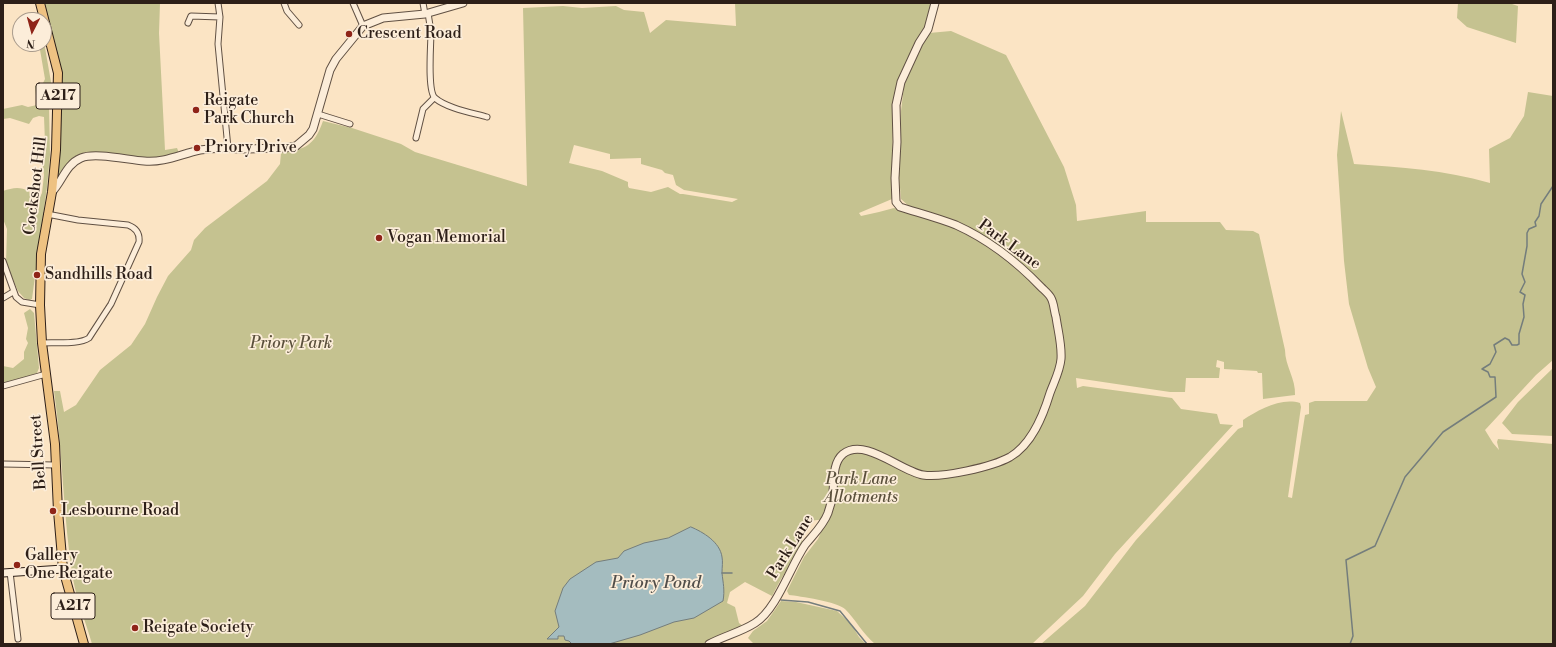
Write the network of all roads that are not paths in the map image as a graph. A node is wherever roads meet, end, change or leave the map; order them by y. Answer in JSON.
{"nodes":[{"id":1,"x":40,"y":3,"type":"edge"},
{"id":2,"x":218,"y":3,"type":"edge"},
{"id":3,"x":284,"y":3,"type":"edge"},
{"id":4,"x":352,"y":3,"type":"edge"},
{"id":5,"x":423,"y":3,"type":"edge"},
{"id":6,"x":463,"y":3,"type":"edge"},
{"id":7,"x":935,"y":3,"type":"edge"},
{"id":8,"x":427,"y":14,"type":"junction"},
{"id":9,"x":220,"y":17,"type":"junction"},
{"id":10,"x":188,"y":23,"type":"dead end"},
{"id":11,"x":299,"y":25,"type":"dead end"},
{"id":12,"x":362,"y":26,"type":"junction"},
{"id":13,"x":434,"y":98,"type":"junction"},
{"id":14,"x":318,"y":114,"type":"junction"},
{"id":15,"x":487,"y":117,"type":"dead end"},
{"id":16,"x":350,"y":124,"type":"dead end"},
{"id":17,"x":416,"y":138,"type":"dead end"},
{"id":18,"x":228,"y":148,"type":"junction"},
{"id":19,"x":52,"y":192,"type":"junction"},
{"id":20,"x":47,"y":214,"type":"junction"},
{"id":21,"x":3,"y":261,"type":"edge"},
{"id":22,"x":13,"y":292,"type":"junction"},
{"id":23,"x":3,"y":298,"type":"edge"},
{"id":24,"x":40,"y":305,"type":"junction"},
{"id":25,"x":42,"y":343,"type":"junction"},
{"id":26,"x":46,"y":374,"type":"junction"},
{"id":27,"x":3,"y":386,"type":"edge"},
{"id":28,"x":3,"y":464,"type":"edge"},
{"id":29,"x":55,"y":465,"type":"junction"},
{"id":30,"x":64,"y":568,"type":"junction"},
{"id":31,"x":7,"y":573,"type":"edge"},
{"id":32,"x":18,"y":639,"type":"dead end"},
{"id":33,"x":84,"y":644,"type":"edge"},
{"id":34,"x":709,"y":644,"type":"edge"}],
"edges":[{"from":1,"to":19,"type":"main road","name":"Cockshot Hill","number":"A217"},
{"from":2,"to":9,"type":"street"},
{"from":3,"to":11,"type":"street"},
{"from":4,"to":12,"type":"street"},
{"from":5,"to":8,"type":"street"},
{"from":6,"to":8,"type":"street"},
{"from":7,"to":34,"type":"street","name":"Park Lane"},
{"from":8,"to":12,"type":"street"},
{"from":8,"to":13,"type":"street"},
{"from":9,"to":10,"type":"street"},
{"from":9,"to":18,"type":"street"},
{"from":12,"to":14,"type":"street"},
{"from":13,"to":15,"type":"street"},
{"from":13,"to":17,"type":"street"},
{"from":14,"to":16,"type":"street"},
{"from":14,"to":18,"type":"street"},
{"from":18,"to":19,"type":"street"},
{"from":19,"to":20,"type":"main road","name":"Cockshot Hill","number":"A217"},
{"from":20,"to":24,"type":"main road","name":"Cockshot Hill","number":"A217"},
{"from":20,"to":25,"type":"street"},
{"from":21,"to":22,"type":"street"},
{"from":22,"to":23,"type":"street"},
{"from":22,"to":24,"type":"street"},
{"from":24,"to":25,"type":"main road","name":"Cockshot Hill","number":"A217"},
{"from":25,"to":26,"type":"main road","name":"Cockshot Hill","number":"A217"},
{"from":26,"to":27,"type":"street"},
{"from":26,"to":29,"type":"main road","name":"Bell Street","number":"A217"},
{"from":28,"to":29,"type":"street"},
{"from":29,"to":30,"type":"main road","name":"Bell Street","number":"A217"},
{"from":30,"to":31,"type":"street"},
{"from":30,"to":33,"type":"main road","name":"Bell Street","number":"A217"},
{"from":31,"to":32,"type":"street"}]}
